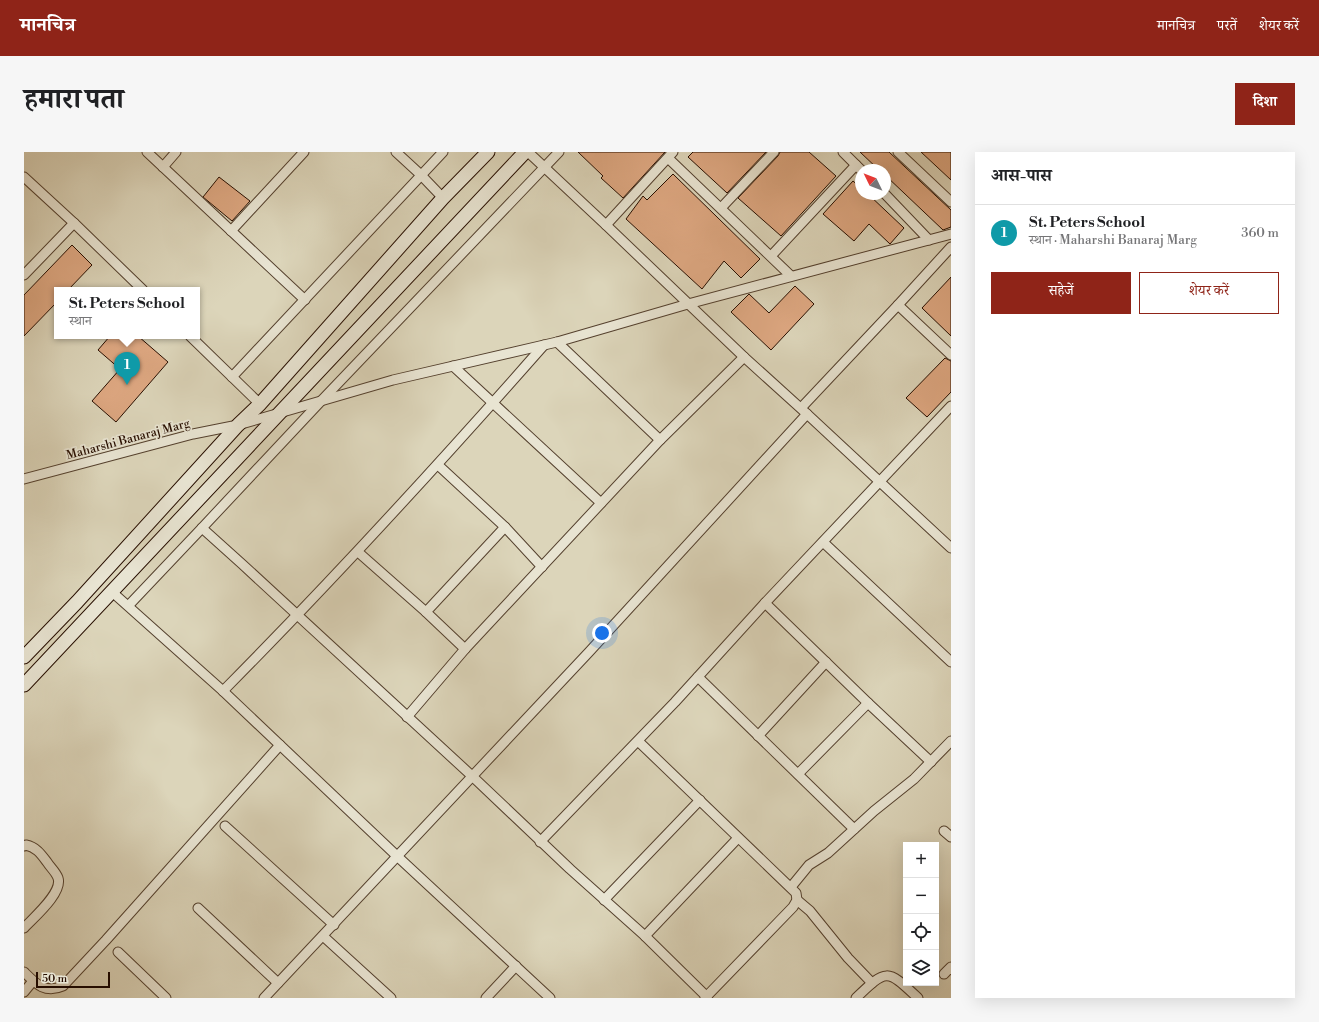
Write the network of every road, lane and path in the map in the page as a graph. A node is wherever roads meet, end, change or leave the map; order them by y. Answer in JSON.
{"nodes":[{"id":1,"x":147,"y":152,"type":"edge"},
{"id":2,"x":176,"y":152,"type":"edge"},
{"id":3,"x":304,"y":152,"type":"edge"},
{"id":4,"x":396,"y":152,"type":"edge"},
{"id":5,"x":443,"y":152,"type":"edge"},
{"id":6,"x":488,"y":152,"type":"edge"},
{"id":7,"x":526,"y":152,"type":"edge"},
{"id":8,"x":559,"y":152,"type":"edge"},
{"id":9,"x":774,"y":152,"type":"edge"},
{"id":10,"x":843,"y":152,"type":"edge"},
{"id":11,"x":898,"y":152,"type":"edge"},
{"id":12,"x":671,"y":155,"type":"edge"},
{"id":13,"x":855,"y":164,"type":"edge"},
{"id":14,"x":163,"y":167,"type":"junction"},
{"id":15,"x":544,"y":168,"type":"junction"},
{"id":16,"x":855,"y":172,"type":"edge"},
{"id":17,"x":421,"y":175,"type":"junction"},
{"id":18,"x":24,"y":177,"type":"edge"},
{"id":19,"x":443,"y":198,"type":"junction"},
{"id":20,"x":891,"y":200,"type":"edge"},
{"id":21,"x":951,"y":202,"type":"edge"},
{"id":22,"x":721,"y":208,"type":"junction"},
{"id":23,"x":74,"y":223,"type":"junction"},
{"id":24,"x":606,"y":225,"type":"junction"},
{"id":25,"x":231,"y":231,"type":"junction"},
{"id":26,"x":951,"y":234,"type":"edge"},
{"id":27,"x":928,"y":240,"type":"junction"},
{"id":28,"x":950,"y":251,"type":"edge"},
{"id":29,"x":771,"y":256,"type":"junction"},
{"id":30,"x":24,"y":275,"type":"edge"},
{"id":31,"x":791,"y":276,"type":"junction"},
{"id":32,"x":140,"y":287,"type":"edge"},
{"id":33,"x":305,"y":300,"type":"junction"},
{"id":34,"x":688,"y":304,"type":"junction"},
{"id":35,"x":898,"y":305,"type":"junction"},
{"id":36,"x":193,"y":339,"type":"edge"},
{"id":37,"x":557,"y":342,"type":"junction"},
{"id":38,"x":544,"y":345,"type":"junction"},
{"id":39,"x":951,"y":355,"type":"edge"},
{"id":40,"x":744,"y":357,"type":"junction"},
{"id":41,"x":453,"y":366,"type":"junction"},
{"id":42,"x":232,"y":377,"type":"junction"},
{"id":43,"x":322,"y":400,"type":"junction"},
{"id":44,"x":493,"y":403,"type":"junction"},
{"id":45,"x":260,"y":404,"type":"junction"},
{"id":46,"x":951,"y":406,"type":"edge"},
{"id":47,"x":804,"y":411,"type":"junction"},
{"id":48,"x":279,"y":412,"type":"junction"},
{"id":49,"x":238,"y":424,"type":"junction"},
{"id":50,"x":660,"y":440,"type":"junction"},
{"id":51,"x":438,"y":465,"type":"junction"},
{"id":52,"x":26,"y":476,"type":"edge"},
{"id":53,"x":879,"y":481,"type":"junction"},
{"id":54,"x":601,"y":503,"type":"junction"},
{"id":55,"x":505,"y":527,"type":"junction"},
{"id":56,"x":202,"y":528,"type":"junction"},
{"id":57,"x":823,"y":542,"type":"junction"},
{"id":58,"x":951,"y":548,"type":"edge"},
{"id":59,"x":358,"y":552,"type":"junction"},
{"id":60,"x":542,"y":567,"type":"junction"},
{"id":61,"x":111,"y":591,"type":"junction"},
{"id":62,"x":765,"y":603,"type":"junction"},
{"id":63,"x":129,"y":605,"type":"junction"},
{"id":64,"x":426,"y":612,"type":"junction"},
{"id":65,"x":298,"y":616,"type":"junction"},
{"id":66,"x":465,"y":649,"type":"junction"},
{"id":67,"x":24,"y":657,"type":"edge"},
{"id":68,"x":826,"y":662,"type":"junction"},
{"id":69,"x":951,"y":662,"type":"edge"},
{"id":70,"x":698,"y":677,"type":"junction"},
{"id":71,"x":24,"y":685,"type":"edge"},
{"id":72,"x":223,"y":691,"type":"junction"},
{"id":73,"x":868,"y":703,"type":"junction"},
{"id":74,"x":407,"y":716,"type":"junction"},
{"id":75,"x":758,"y":736,"type":"junction"},
{"id":76,"x":638,"y":741,"type":"junction"},
{"id":77,"x":951,"y":741,"type":"edge"},
{"id":78,"x":280,"y":744,"type":"junction"},
{"id":79,"x":931,"y":762,"type":"junction"},
{"id":80,"x":798,"y":774,"type":"junction"},
{"id":81,"x":472,"y":776,"type":"junction"},
{"id":82,"x":700,"y":800,"type":"junction"},
{"id":83,"x":225,"y":826,"type":"dead end"},
{"id":84,"x":854,"y":829,"type":"junction"},
{"id":85,"x":944,"y":831,"type":"dead end"},
{"id":86,"x":951,"y":837,"type":"edge"},
{"id":87,"x":738,"y":838,"type":"junction"},
{"id":88,"x":540,"y":842,"type":"junction"},
{"id":89,"x":24,"y":846,"type":"edge"},
{"id":90,"x":398,"y":857,"type":"junction"},
{"id":91,"x":791,"y":887,"type":"junction"},
{"id":92,"x":604,"y":900,"type":"junction"},
{"id":93,"x":797,"y":900,"type":"junction"},
{"id":94,"x":198,"y":908,"type":"dead end"},
{"id":95,"x":334,"y":924,"type":"junction"},
{"id":96,"x":24,"y":928,"type":"edge"},
{"id":97,"x":323,"y":936,"type":"junction"},
{"id":98,"x":645,"y":936,"type":"junction"},
{"id":99,"x":118,"y":952,"type":"dead end"},
{"id":100,"x":516,"y":966,"type":"junction"},
{"id":101,"x":951,"y":967,"type":"edge"},
{"id":102,"x":24,"y":972,"type":"edge"},
{"id":103,"x":944,"y":974,"type":"dead end"},
{"id":104,"x":33,"y":981,"type":"junction"},
{"id":105,"x":872,"y":982,"type":"junction"},
{"id":106,"x":278,"y":983,"type":"junction"},
{"id":107,"x":24,"y":992,"type":"edge"},
{"id":108,"x":706,"y":997,"type":"edge"},
{"id":109,"x":166,"y":998,"type":"edge"},
{"id":110,"x":264,"y":998,"type":"edge"},
{"id":111,"x":391,"y":998,"type":"edge"},
{"id":112,"x":486,"y":998,"type":"edge"},
{"id":113,"x":550,"y":998,"type":"edge"},
{"id":114,"x":856,"y":998,"type":"edge"},
{"id":115,"x":918,"y":998,"type":"edge"}],
"edges":[{"from":1,"to":14,"type":"street"},
{"from":2,"to":14,"type":"street"},
{"from":3,"to":25,"type":"street"},
{"from":4,"to":17,"type":"street"},
{"from":5,"to":17,"type":"street"},
{"from":6,"to":19,"type":"street"},
{"from":7,"to":15,"type":"street"},
{"from":7,"to":48,"type":"street"},
{"from":8,"to":15,"type":"street"},
{"from":9,"to":22,"type":"street"},
{"from":10,"to":13,"type":"street"},
{"from":11,"to":21,"type":"street"},
{"from":12,"to":22,"type":"street"},
{"from":12,"to":24,"type":"street"},
{"from":14,"to":25,"type":"street"},
{"from":15,"to":24,"type":"street"},
{"from":15,"to":43,"type":"street"},
{"from":16,"to":29,"type":"street"},
{"from":17,"to":19,"type":"street"},
{"from":17,"to":33,"type":"street"},
{"from":18,"to":23,"type":"street"},
{"from":19,"to":45,"type":"street"},
{"from":20,"to":27,"type":"street"},
{"from":22,"to":29,"type":"street"},
{"from":23,"to":30,"type":"street"},
{"from":23,"to":32,"type":"street"},
{"from":24,"to":34,"type":"street"},
{"from":25,"to":33,"type":"street"},
{"from":26,"to":27,"type":"street","name":"Maharshi Banaraj Marg"},
{"from":27,"to":31,"type":"street","name":"Maharshi Banaraj Marg"},
{"from":28,"to":35,"type":"street"},
{"from":29,"to":31,"type":"street"},
{"from":31,"to":34,"type":"street","name":"Maharshi Banaraj Marg"},
{"from":33,"to":42,"type":"street"},
{"from":34,"to":37,"type":"street","name":"Maharshi Banaraj Marg"},
{"from":34,"to":40,"type":"street"},
{"from":35,"to":39,"type":"street"},
{"from":35,"to":47,"type":"street"},
{"from":36,"to":42,"type":"street"},
{"from":37,"to":38,"type":"street","name":"Maharshi Banaraj Marg"},
{"from":37,"to":50,"type":"street"},
{"from":38,"to":41,"type":"street","name":"Maharshi Banaraj Marg"},
{"from":38,"to":44,"type":"street"},
{"from":40,"to":47,"type":"street"},
{"from":40,"to":50,"type":"street"},
{"from":41,"to":43,"type":"street","name":"Maharshi Banaraj Marg"},
{"from":41,"to":44,"type":"street"},
{"from":42,"to":45,"type":"street"},
{"from":43,"to":48,"type":"street","name":"Maharshi Banaraj Marg"},
{"from":43,"to":56,"type":"street"},
{"from":44,"to":51,"type":"street"},
{"from":44,"to":54,"type":"street"},
{"from":45,"to":49,"type":"street"},
{"from":46,"to":53,"type":"street"},
{"from":47,"to":53,"type":"street"},
{"from":47,"to":81,"type":"street"},
{"from":48,"to":49,"type":"street","name":"Maharshi Banaraj Marg"},
{"from":48,"to":61,"type":"street"},
{"from":49,"to":52,"type":"street","name":"Maharshi Banaraj Marg"},
{"from":49,"to":67,"type":"street"},
{"from":50,"to":54,"type":"street"},
{"from":51,"to":55,"type":"street"},
{"from":51,"to":59,"type":"street"},
{"from":53,"to":57,"type":"street"},
{"from":53,"to":58,"type":"street"},
{"from":54,"to":60,"type":"street"},
{"from":55,"to":60,"type":"street"},
{"from":55,"to":64,"type":"street"},
{"from":56,"to":63,"type":"street"},
{"from":56,"to":65,"type":"street"},
{"from":57,"to":62,"type":"street"},
{"from":57,"to":69,"type":"street"},
{"from":59,"to":64,"type":"street"},
{"from":59,"to":65,"type":"street"},
{"from":60,"to":66,"type":"street"},
{"from":61,"to":63,"type":"street"},
{"from":61,"to":71,"type":"street"},
{"from":62,"to":68,"type":"street"},
{"from":62,"to":70,"type":"street"},
{"from":63,"to":72,"type":"street"},
{"from":64,"to":66,"type":"street"},
{"from":65,"to":72,"type":"street"},
{"from":65,"to":74,"type":"street"},
{"from":66,"to":74,"type":"street"},
{"from":68,"to":73,"type":"street"},
{"from":68,"to":75,"type":"street"},
{"from":70,"to":75,"type":"street"},
{"from":70,"to":76,"type":"street"},
{"from":72,"to":78,"type":"street"},
{"from":73,"to":79,"type":"street"},
{"from":73,"to":80,"type":"street"},
{"from":74,"to":81,"type":"street"},
{"from":75,"to":80,"type":"street"},
{"from":76,"to":82,"type":"street"},
{"from":76,"to":88,"type":"street"},
{"from":77,"to":79,"type":"street"},
{"from":78,"to":90,"type":"street"},
{"from":78,"to":104,"type":"street"},
{"from":79,"to":84,"type":"street"},
{"from":80,"to":84,"type":"street"},
{"from":81,"to":88,"type":"street"},
{"from":81,"to":90,"type":"street"},
{"from":82,"to":87,"type":"street"},
{"from":82,"to":92,"type":"street"},
{"from":83,"to":95,"type":"street"},
{"from":84,"to":91,"type":"street"},
{"from":85,"to":86,"type":"street"},
{"from":87,"to":91,"type":"street"},
{"from":87,"to":98,"type":"street"},
{"from":88,"to":92,"type":"street"},
{"from":89,"to":96,"type":"street"},
{"from":90,"to":95,"type":"street"},
{"from":90,"to":100,"type":"street"},
{"from":91,"to":93,"type":"street"},
{"from":92,"to":98,"type":"street"},
{"from":93,"to":105,"type":"street"},
{"from":93,"to":108,"type":"street"},
{"from":94,"to":106,"type":"street"},
{"from":95,"to":97,"type":"street"},
{"from":97,"to":106,"type":"street"},
{"from":97,"to":111,"type":"street"},
{"from":98,"to":108,"type":"street"},
{"from":99,"to":109,"type":"street"},
{"from":100,"to":112,"type":"street"},
{"from":100,"to":113,"type":"street"},
{"from":101,"to":103,"type":"street"},
{"from":102,"to":104,"type":"street"},
{"from":104,"to":107,"type":"street"},
{"from":105,"to":114,"type":"street"},
{"from":105,"to":115,"type":"street"},
{"from":106,"to":110,"type":"street"}]}
